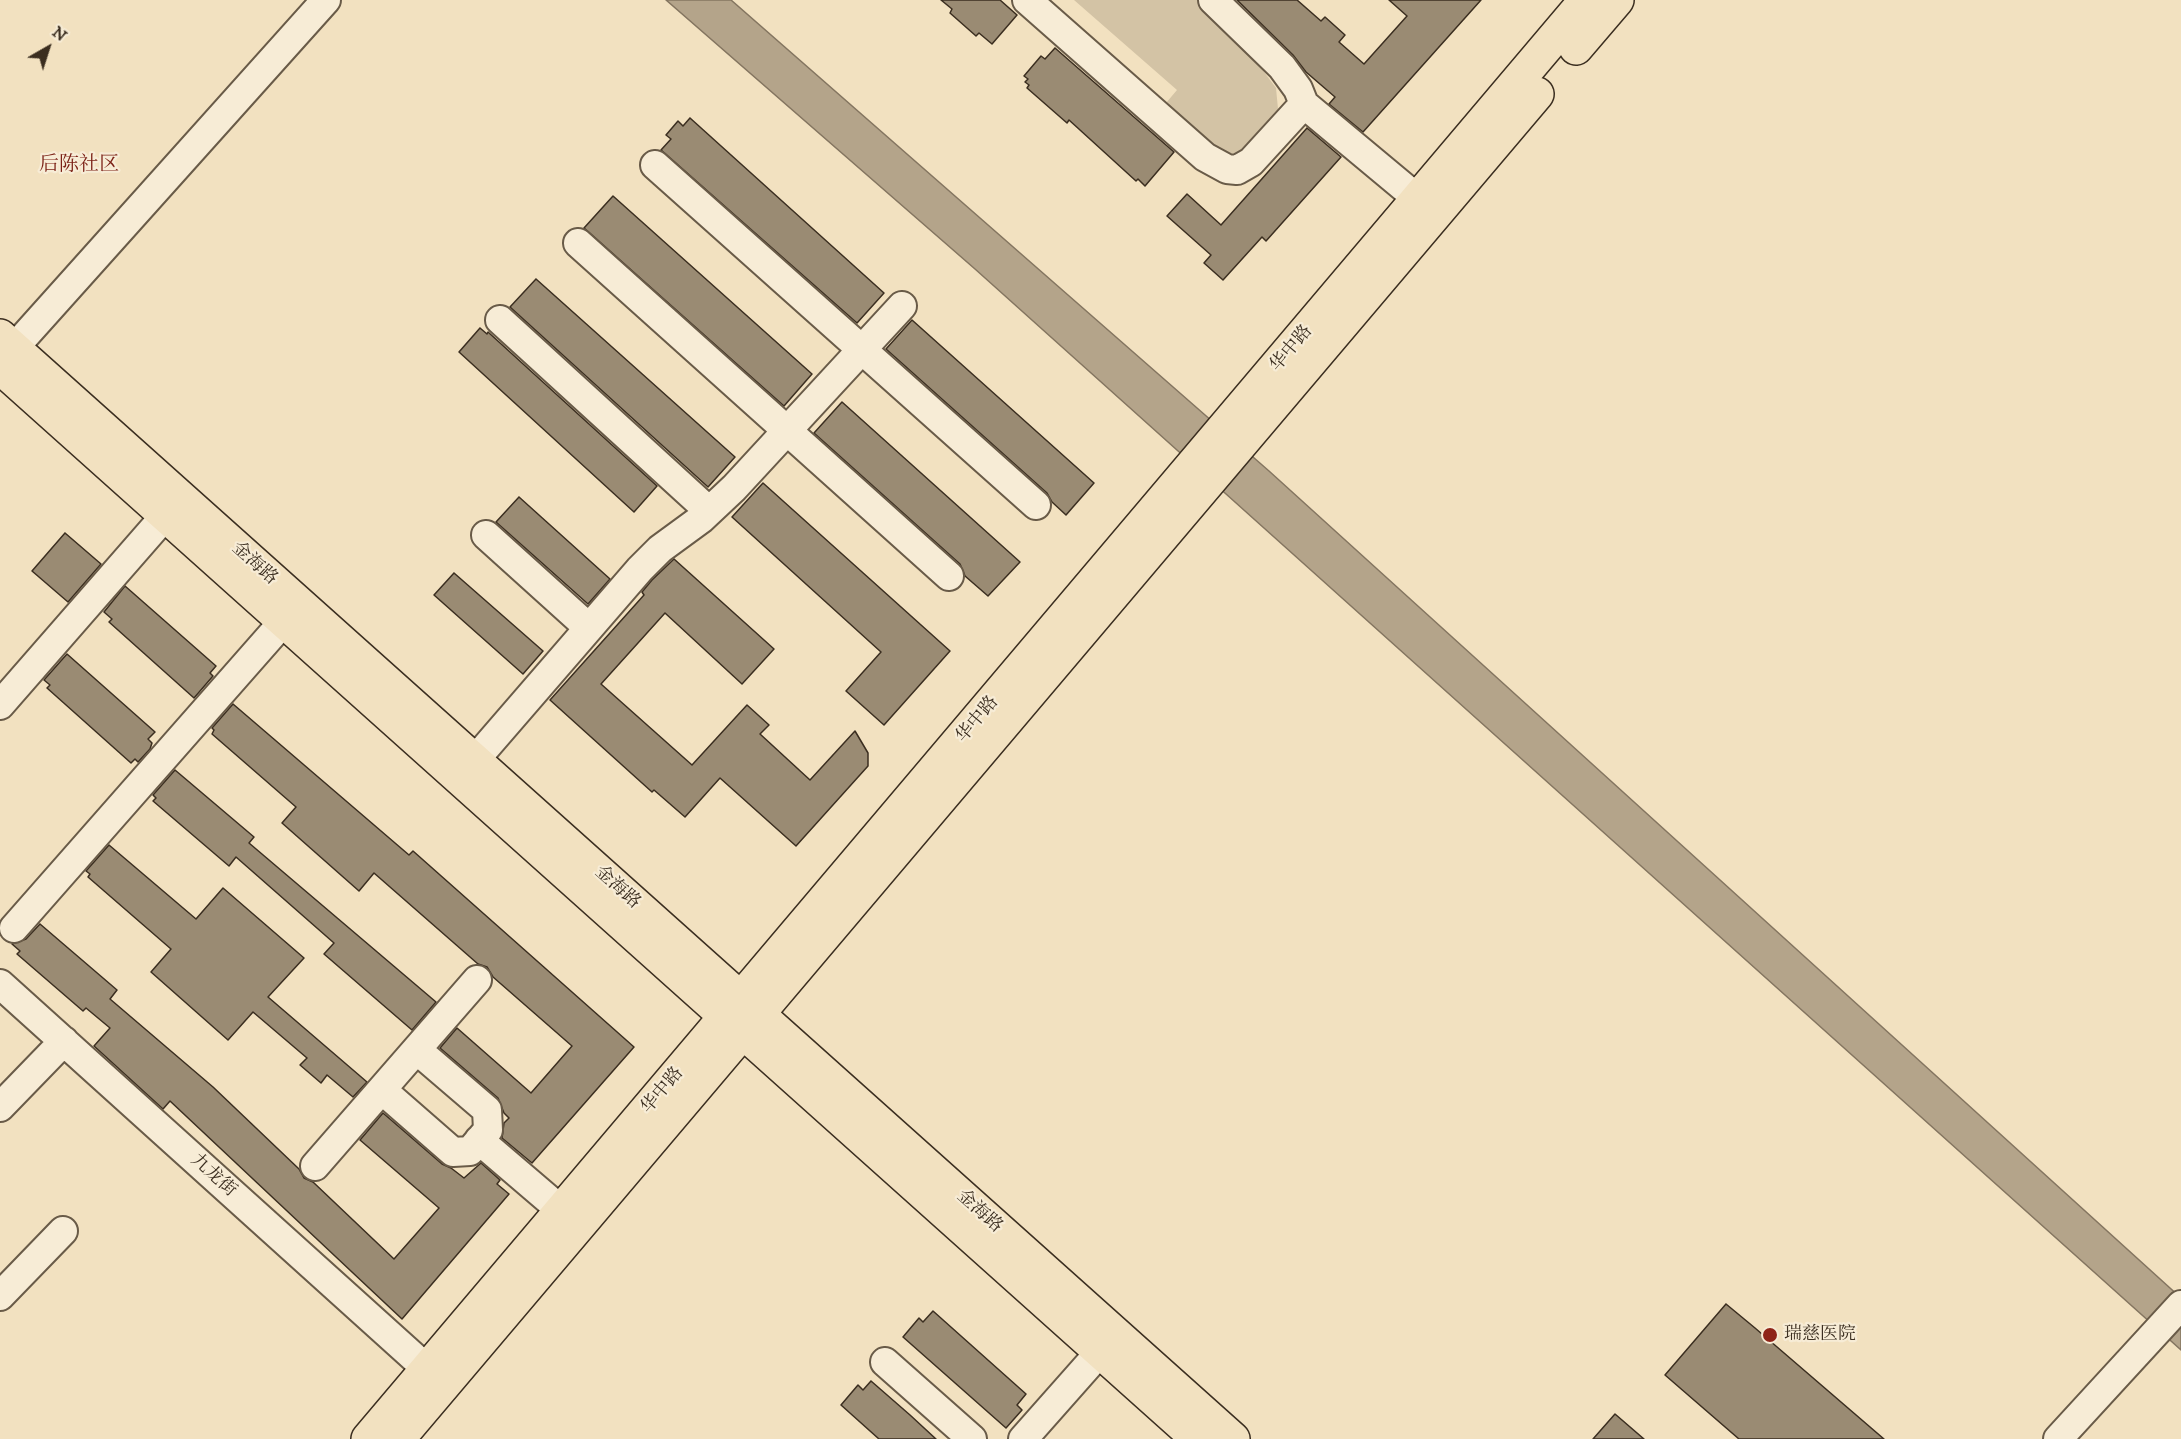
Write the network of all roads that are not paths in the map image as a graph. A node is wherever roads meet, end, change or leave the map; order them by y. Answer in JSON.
{"nodes":[{"id":1,"x":326,"y":0,"type":"edge"},
{"id":2,"x":1027,"y":0,"type":"edge"},
{"id":3,"x":1213,"y":0,"type":"edge"},
{"id":4,"x":1587,"y":0,"type":"edge"},
{"id":5,"x":1617,"y":0,"type":"edge"},
{"id":6,"x":1304,"y":104,"type":"junction"},
{"id":7,"x":655,"y":165,"type":"dead end"},
{"id":8,"x":1418,"y":200,"type":"junction"},
{"id":9,"x":578,"y":243,"type":"dead end"},
{"id":10,"x":902,"y":306,"type":"dead end"},
{"id":11,"x":500,"y":320,"type":"dead end"},
{"id":12,"x":862,"y":349,"type":"junction"},
{"id":13,"x":5,"y":351,"type":"edge"},
{"id":14,"x":786,"y":431,"type":"junction"},
{"id":15,"x":1036,"y":505,"type":"dead end"},
{"id":16,"x":709,"y":511,"type":"junction"},
{"id":17,"x":165,"y":516,"type":"junction"},
{"id":18,"x":486,"y":535,"type":"dead end"},
{"id":19,"x":949,"y":576,"type":"dead end"},
{"id":20,"x":284,"y":621,"type":"junction"},
{"id":21,"x":589,"y":628,"type":"junction"},
{"id":22,"x":0,"y":705,"type":"edge"},
{"id":23,"x":474,"y":761,"type":"junction"},
{"id":24,"x":14,"y":928,"type":"dead end"},
{"id":25,"x":477,"y":980,"type":"dead end"},
{"id":26,"x":0,"y":984,"type":"edge"},
{"id":27,"x":742,"y":1016,"type":"junction"},
{"id":28,"x":64,"y":1041,"type":"junction"},
{"id":29,"x":417,"y":1050,"type":"junction"},
{"id":30,"x":382,"y":1090,"type":"junction"},
{"id":31,"x":0,"y":1107,"type":"edge"},
{"id":32,"x":480,"y":1140,"type":"junction"},
{"id":33,"x":315,"y":1166,"type":"dead end"},
{"id":34,"x":561,"y":1211,"type":"junction"},
{"id":35,"x":63,"y":1231,"type":"dead end"},
{"id":36,"x":0,"y":1296,"type":"edge"},
{"id":37,"x":2181,"y":1305,"type":"edge"},
{"id":38,"x":1100,"y":1352,"type":"junction"},
{"id":39,"x":885,"y":1362,"type":"dead end"},
{"id":40,"x":427,"y":1369,"type":"junction"},
{"id":41,"x":368,"y":1439,"type":"edge"},
{"id":42,"x":398,"y":1439,"type":"edge"},
{"id":43,"x":972,"y":1439,"type":"edge"},
{"id":44,"x":1023,"y":1439,"type":"edge"},
{"id":45,"x":1198,"y":1439,"type":"edge"},
{"id":46,"x":1233,"y":1439,"type":"edge"},
{"id":47,"x":2058,"y":1439,"type":"edge"}],
"edges":[{"from":1,"to":13,"type":"street"},
{"from":2,"to":6,"type":"street"},
{"from":3,"to":6,"type":"street"},
{"from":4,"to":8,"type":"main road","name":"华中路"},
{"from":5,"to":27,"type":"main road","name":"华中路"},
{"from":6,"to":8,"type":"street"},
{"from":7,"to":12,"type":"street"},
{"from":8,"to":27,"type":"main road","name":"华中路"},
{"from":9,"to":14,"type":"street"},
{"from":10,"to":12,"type":"street"},
{"from":11,"to":16,"type":"street"},
{"from":12,"to":14,"type":"street"},
{"from":12,"to":15,"type":"street"},
{"from":13,"to":17,"type":"main road","name":"金海路"},
{"from":13,"to":23,"type":"main road","name":"金海路"},
{"from":14,"to":16,"type":"street"},
{"from":14,"to":19,"type":"street"},
{"from":16,"to":21,"type":"street"},
{"from":17,"to":20,"type":"main road","name":"金海路"},
{"from":17,"to":22,"type":"street"},
{"from":18,"to":21,"type":"street"},
{"from":20,"to":24,"type":"street"},
{"from":20,"to":27,"type":"main road","name":"金海路"},
{"from":21,"to":23,"type":"street"},
{"from":23,"to":27,"type":"main road","name":"金海路"},
{"from":25,"to":29,"type":"street"},
{"from":26,"to":28,"type":"street","name":"九龙街"},
{"from":27,"to":34,"type":"main road","name":"华中路"},
{"from":27,"to":38,"type":"main road","name":"金海路"},
{"from":27,"to":42,"type":"main road","name":"华中路"},
{"from":27,"to":46,"type":"main road","name":"金海路"},
{"from":28,"to":31,"type":"street"},
{"from":28,"to":40,"type":"street","name":"九龙街"},
{"from":29,"to":30,"type":"street"},
{"from":29,"to":32,"type":"street"},
{"from":30,"to":32,"type":"street"},
{"from":30,"to":33,"type":"street"},
{"from":32,"to":34,"type":"street"},
{"from":34,"to":40,"type":"main road","name":"华中路"},
{"from":35,"to":36,"type":"street"},
{"from":37,"to":47,"type":"street"},
{"from":38,"to":44,"type":"street"},
{"from":38,"to":45,"type":"main road","name":"金海路"},
{"from":39,"to":43,"type":"street"},
{"from":40,"to":41,"type":"main road","name":"华中路"}]}
